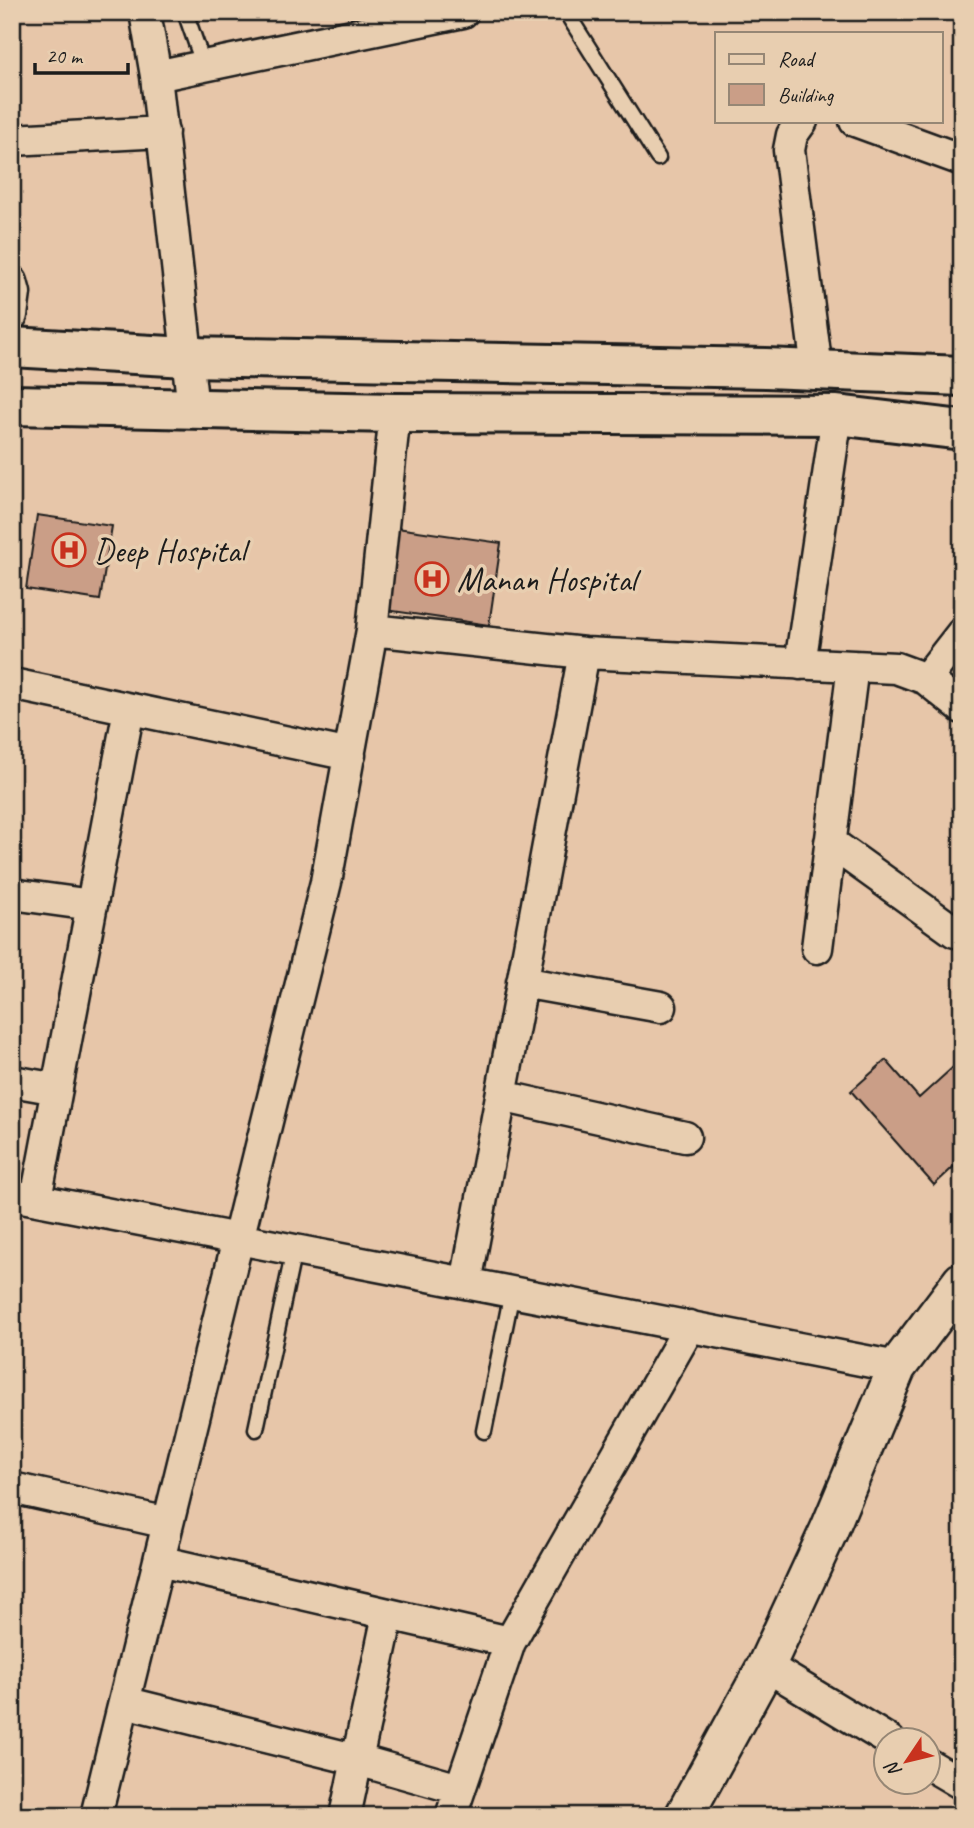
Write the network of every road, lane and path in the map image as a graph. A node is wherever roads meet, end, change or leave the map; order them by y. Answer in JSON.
{"nodes":[{"id":1,"x":145,"y":12,"type":"edge"},
{"id":2,"x":185,"y":12,"type":"edge"},
{"id":3,"x":463,"y":12,"type":"edge"},
{"id":4,"x":566,"y":12,"type":"edge"},
{"id":5,"x":204,"y":66,"type":"junction"},
{"id":6,"x":156,"y":76,"type":"junction"},
{"id":7,"x":801,"y":122,"type":"edge"},
{"id":8,"x":858,"y":122,"type":"edge"},
{"id":9,"x":163,"y":132,"type":"junction"},
{"id":10,"x":12,"y":140,"type":"edge"},
{"id":11,"x":658,"y":158,"type":"dead end"},
{"id":12,"x":962,"y":160,"type":"edge"},
{"id":13,"x":12,"y":282,"type":"edge"},
{"id":14,"x":12,"y":315,"type":"edge"},
{"id":15,"x":12,"y":347,"type":"edge"},
{"id":16,"x":187,"y":357,"type":"junction"},
{"id":17,"x":817,"y":370,"type":"junction"},
{"id":18,"x":962,"y":376,"type":"edge"},
{"id":19,"x":12,"y":405,"type":"edge"},
{"id":20,"x":193,"y":408,"type":"junction"},
{"id":21,"x":395,"y":413,"type":"junction"},
{"id":22,"x":837,"y":415,"type":"junction"},
{"id":23,"x":962,"y":430,"type":"edge"},
{"id":24,"x":372,"y":630,"type":"junction"},
{"id":25,"x":962,"y":633,"type":"edge"},
{"id":26,"x":584,"y":653,"type":"junction"},
{"id":27,"x":800,"y":664,"type":"junction"},
{"id":28,"x":853,"y":666,"type":"junction"},
{"id":29,"x":926,"y":679,"type":"junction"},
{"id":30,"x":12,"y":684,"type":"edge"},
{"id":31,"x":962,"y":708,"type":"edge"},
{"id":32,"x":130,"y":709,"type":"junction"},
{"id":33,"x":350,"y":755,"type":"junction"},
{"id":34,"x":830,"y":842,"type":"junction"},
{"id":35,"x":12,"y":894,"type":"edge"},
{"id":36,"x":92,"y":905,"type":"junction"},
{"id":37,"x":962,"y":933,"type":"edge"},
{"id":38,"x":817,"y":948,"type":"dead end"},
{"id":39,"x":523,"y":982,"type":"junction"},
{"id":40,"x":661,"y":1007,"type":"dead end"},
{"id":41,"x":12,"y":1081,"type":"edge"},
{"id":42,"x":57,"y":1089,"type":"junction"},
{"id":43,"x":501,"y":1096,"type":"junction"},
{"id":44,"x":685,"y":1137,"type":"dead end"},
{"id":45,"x":24,"y":1197,"type":"edge"},
{"id":46,"x":238,"y":1238,"type":"junction"},
{"id":47,"x":294,"y":1250,"type":"junction"},
{"id":48,"x":962,"y":1281,"type":"edge"},
{"id":49,"x":466,"y":1283,"type":"junction"},
{"id":50,"x":512,"y":1292,"type":"junction"},
{"id":51,"x":690,"y":1326,"type":"junction"},
{"id":52,"x":897,"y":1367,"type":"junction"},
{"id":53,"x":256,"y":1429,"type":"dead end"},
{"id":54,"x":484,"y":1431,"type":"dead end"},
{"id":55,"x":12,"y":1488,"type":"edge"},
{"id":56,"x":169,"y":1523,"type":"junction"},
{"id":57,"x":159,"y":1561,"type":"junction"},
{"id":58,"x":388,"y":1615,"type":"junction"},
{"id":59,"x":510,"y":1642,"type":"junction"},
{"id":60,"x":766,"y":1666,"type":"junction"},
{"id":61,"x":124,"y":1702,"type":"junction"},
{"id":62,"x":872,"y":1730,"type":"edge"},
{"id":63,"x":358,"y":1760,"type":"junction"},
{"id":64,"x":942,"y":1772,"type":"edge"},
{"id":65,"x":962,"y":1784,"type":"edge"},
{"id":66,"x":455,"y":1802,"type":"edge"},
{"id":67,"x":96,"y":1816,"type":"edge"},
{"id":68,"x":345,"y":1816,"type":"edge"},
{"id":69,"x":684,"y":1816,"type":"edge"}],
"edges":[{"from":1,"to":6,"type":"street"},
{"from":2,"to":5,"type":"lane"},
{"from":3,"to":5,"type":"street"},
{"from":4,"to":11,"type":"lane"},
{"from":5,"to":6,"type":"street"},
{"from":6,"to":9,"type":"street"},
{"from":7,"to":17,"type":"street"},
{"from":8,"to":12,"type":"street"},
{"from":9,"to":10,"type":"street"},
{"from":9,"to":16,"type":"street"},
{"from":13,"to":14,"type":"street"},
{"from":15,"to":16,"type":"main road"},
{"from":16,"to":17,"type":"main road"},
{"from":16,"to":20,"type":"street"},
{"from":17,"to":18,"type":"main road"},
{"from":19,"to":20,"type":"main road"},
{"from":20,"to":21,"type":"main road"},
{"from":21,"to":22,"type":"main road"},
{"from":21,"to":24,"type":"street"},
{"from":22,"to":23,"type":"main road"},
{"from":22,"to":27,"type":"street"},
{"from":24,"to":26,"type":"street"},
{"from":24,"to":33,"type":"street"},
{"from":25,"to":29,"type":"street"},
{"from":26,"to":27,"type":"street"},
{"from":26,"to":39,"type":"street"},
{"from":27,"to":28,"type":"street"},
{"from":28,"to":29,"type":"street"},
{"from":28,"to":34,"type":"street"},
{"from":29,"to":31,"type":"street"},
{"from":30,"to":32,"type":"street"},
{"from":32,"to":33,"type":"street"},
{"from":32,"to":36,"type":"street"},
{"from":33,"to":46,"type":"street"},
{"from":34,"to":37,"type":"street"},
{"from":34,"to":38,"type":"street"},
{"from":35,"to":36,"type":"street"},
{"from":36,"to":42,"type":"street"},
{"from":39,"to":40,"type":"street"},
{"from":39,"to":43,"type":"street"},
{"from":41,"to":42,"type":"street"},
{"from":42,"to":45,"type":"street"},
{"from":43,"to":44,"type":"street"},
{"from":43,"to":49,"type":"street"},
{"from":45,"to":46,"type":"street"},
{"from":46,"to":47,"type":"street"},
{"from":46,"to":56,"type":"street"},
{"from":47,"to":49,"type":"street"},
{"from":47,"to":53,"type":"lane"},
{"from":48,"to":52,"type":"street"},
{"from":49,"to":50,"type":"street"},
{"from":50,"to":51,"type":"street"},
{"from":50,"to":54,"type":"lane"},
{"from":51,"to":52,"type":"street"},
{"from":51,"to":59,"type":"street"},
{"from":52,"to":60,"type":"street"},
{"from":55,"to":56,"type":"street"},
{"from":56,"to":57,"type":"street"},
{"from":57,"to":58,"type":"street"},
{"from":57,"to":61,"type":"street"},
{"from":58,"to":59,"type":"street"},
{"from":58,"to":63,"type":"street"},
{"from":59,"to":66,"type":"street"},
{"from":60,"to":62,"type":"street"},
{"from":60,"to":69,"type":"street"},
{"from":61,"to":63,"type":"street"},
{"from":61,"to":67,"type":"street"},
{"from":63,"to":66,"type":"street"},
{"from":63,"to":68,"type":"street"},
{"from":64,"to":65,"type":"street"}]}
